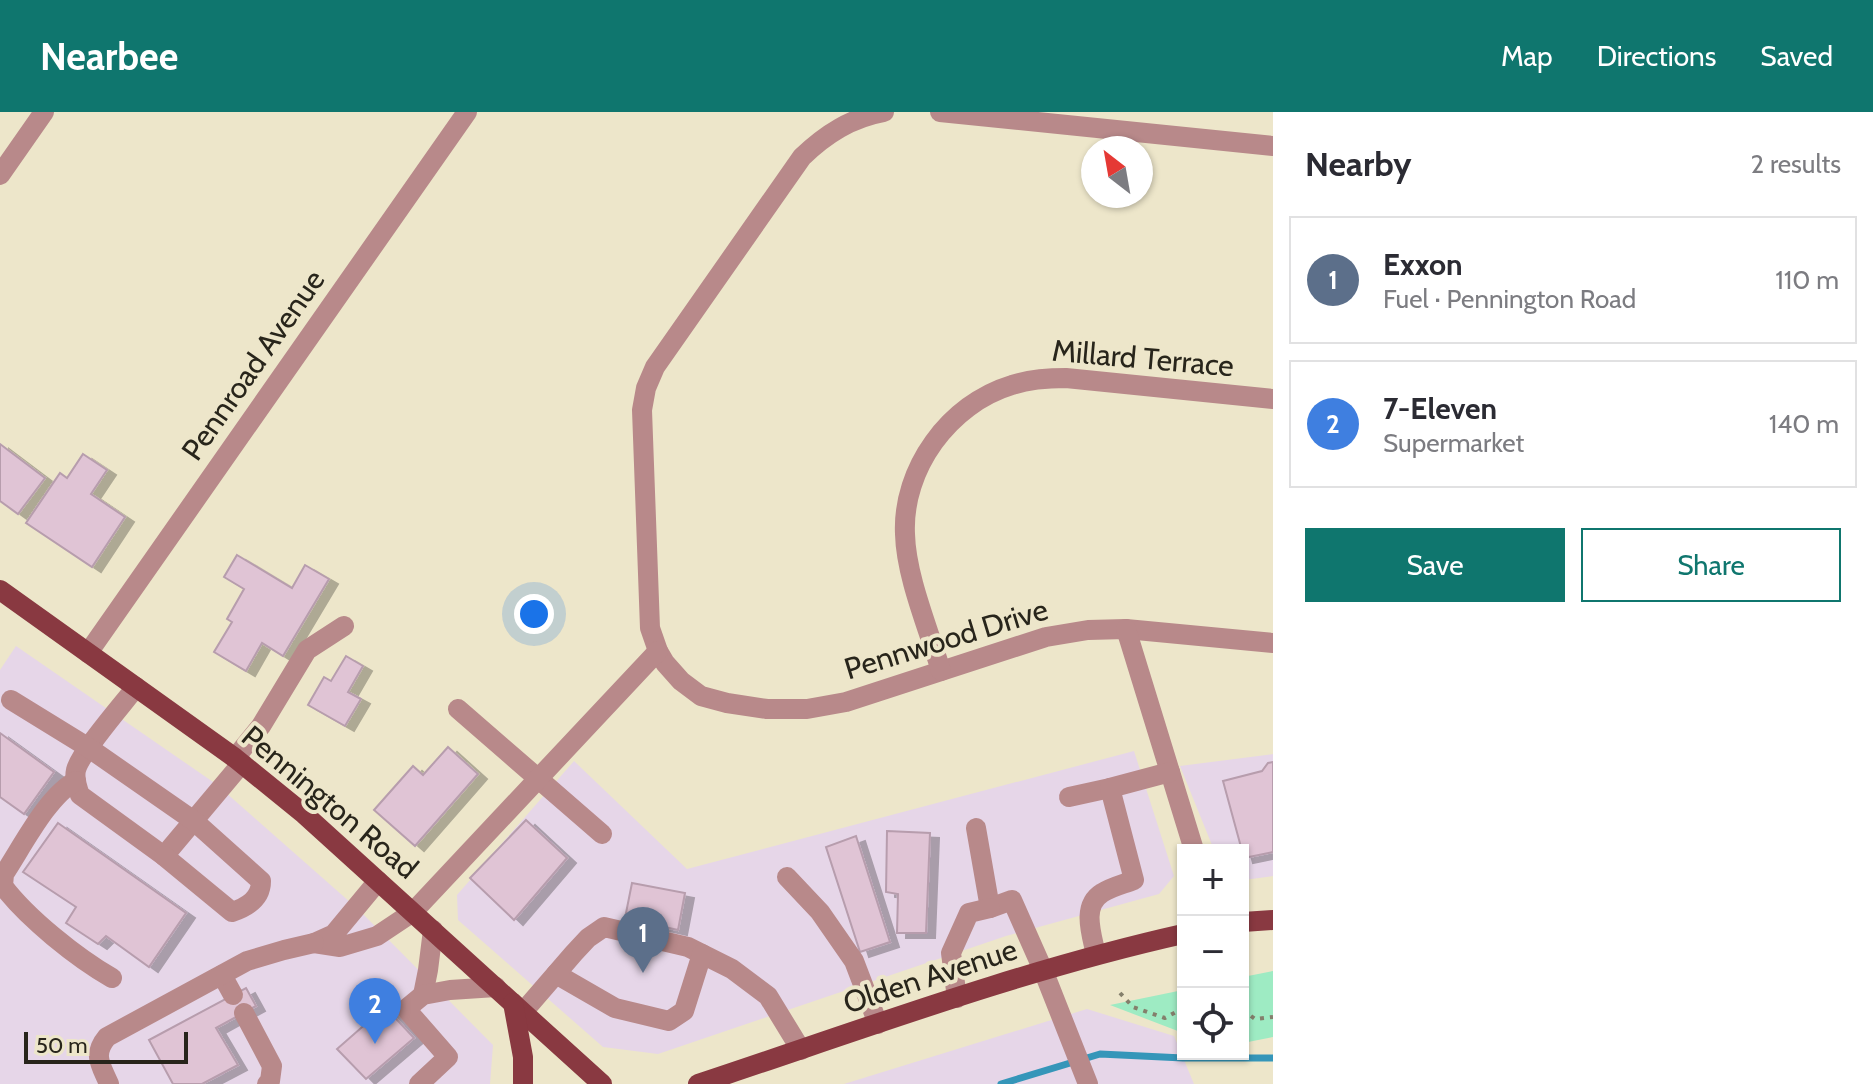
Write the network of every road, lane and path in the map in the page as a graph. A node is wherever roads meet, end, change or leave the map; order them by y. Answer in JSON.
{"nodes":[{"id":1,"x":44,"y":112,"type":"edge"},
{"id":2,"x":467,"y":112,"type":"edge"},
{"id":3,"x":884,"y":112,"type":"edge"},
{"id":4,"x":940,"y":112,"type":"edge"},
{"id":5,"x":1273,"y":146,"type":"edge"},
{"id":6,"x":0,"y":175,"type":"edge"},
{"id":7,"x":1273,"y":399,"type":"edge"},
{"id":8,"x":0,"y":590,"type":"edge"},
{"id":9,"x":344,"y":626,"type":"dead end"},
{"id":10,"x":1126,"y":629,"type":"junction"},
{"id":11,"x":1273,"y":643,"type":"edge"},
{"id":12,"x":658,"y":651,"type":"junction"},
{"id":13,"x":88,"y":653,"type":"junction"},
{"id":14,"x":941,"y":671,"type":"junction"},
{"id":15,"x":136,"y":687,"type":"junction"},
{"id":16,"x":11,"y":700,"type":"dead end"},
{"id":17,"x":458,"y":709,"type":"dead end"},
{"id":18,"x":89,"y":748,"type":"junction"},
{"id":19,"x":238,"y":760,"type":"junction"},
{"id":20,"x":1170,"y":772,"type":"junction"},
{"id":21,"x":538,"y":779,"type":"junction"},
{"id":22,"x":76,"y":781,"type":"junction"},
{"id":23,"x":1110,"y":788,"type":"junction"},
{"id":24,"x":1069,"y":797,"type":"dead end"},
{"id":25,"x":194,"y":821,"type":"junction"},
{"id":26,"x":976,"y":828,"type":"dead end"},
{"id":27,"x":602,"y":834,"type":"dead end"},
{"id":28,"x":1192,"y":844,"type":"edge"},
{"id":29,"x":164,"y":856,"type":"junction"},
{"id":30,"x":787,"y":877,"type":"dead end"},
{"id":31,"x":378,"y":881,"type":"junction"},
{"id":32,"x":990,"y":908,"type":"junction"},
{"id":33,"x":413,"y":912,"type":"junction"},
{"id":34,"x":1273,"y":920,"type":"edge"},
{"id":35,"x":1249,"y":922,"type":"edge"},
{"id":36,"x":433,"y":930,"type":"junction"},
{"id":37,"x":634,"y":934,"type":"dead end"},
{"id":38,"x":1177,"y":935,"type":"edge"},
{"id":39,"x":654,"y":939,"type":"dead end"},
{"id":40,"x":314,"y":943,"type":"junction"},
{"id":41,"x":702,"y":954,"type":"junction"},
{"id":42,"x":1096,"y":955,"type":"junction"},
{"id":43,"x":1043,"y":970,"type":"junction"},
{"id":44,"x":556,"y":974,"type":"junction"},
{"id":45,"x":222,"y":975,"type":"junction"},
{"id":46,"x":112,"y":978,"type":"dead end"},
{"id":47,"x":496,"y":987,"type":"junction"},
{"id":48,"x":1120,"y":993,"type":"dead end"},
{"id":49,"x":423,"y":995,"type":"junction"},
{"id":50,"x":957,"y":998,"type":"junction"},
{"id":51,"x":518,"y":1007,"type":"junction"},
{"id":52,"x":1177,"y":1011,"type":"edge"},
{"id":53,"x":1249,"y":1014,"type":"edge"},
{"id":54,"x":1273,"y":1017,"type":"edge"},
{"id":55,"x":878,"y":1024,"type":"junction"},
{"id":56,"x":801,"y":1050,"type":"junction"},
{"id":57,"x":1086,"y":1079,"type":"edge"},
{"id":58,"x":109,"y":1084,"type":"edge"},
{"id":59,"x":267,"y":1084,"type":"edge"},
{"id":60,"x":419,"y":1084,"type":"edge"},
{"id":61,"x":523,"y":1084,"type":"edge"},
{"id":62,"x":602,"y":1084,"type":"edge"},
{"id":63,"x":698,"y":1084,"type":"edge"}],
"edges":[{"from":1,"to":6,"type":"street"},
{"from":2,"to":13,"type":"street","name":"Pennroad Avenue"},
{"from":3,"to":12,"type":"street","name":"Pennwood Drive"},
{"from":4,"to":5,"type":"street"},
{"from":7,"to":14,"type":"street","name":"Millard Terrace"},
{"from":8,"to":13,"type":"main road","name":"Pennington Road"},
{"from":9,"to":19,"type":"street"},
{"from":10,"to":11,"type":"street","name":"Pennwood Drive"},
{"from":10,"to":14,"type":"street","name":"Pennwood Drive"},
{"from":10,"to":20,"type":"street"},
{"from":12,"to":14,"type":"street","name":"Pennwood Drive"},
{"from":12,"to":21,"type":"street"},
{"from":13,"to":15,"type":"main road","name":"Pennington Road"},
{"from":15,"to":18,"type":"street"},
{"from":15,"to":19,"type":"main road","name":"Pennington Road"},
{"from":16,"to":18,"type":"street"},
{"from":17,"to":21,"type":"street"},
{"from":18,"to":22,"type":"street"},
{"from":18,"to":25,"type":"street"},
{"from":19,"to":25,"type":"street"},
{"from":19,"to":31,"type":"main road","name":"Pennington Road"},
{"from":20,"to":23,"type":"street"},
{"from":20,"to":28,"type":"street"},
{"from":21,"to":27,"type":"street"},
{"from":21,"to":33,"type":"street"},
{"from":22,"to":29,"type":"street"},
{"from":22,"to":46,"type":"street"},
{"from":23,"to":24,"type":"street"},
{"from":23,"to":42,"type":"street"},
{"from":25,"to":29,"type":"street"},
{"from":25,"to":29,"type":"street"},
{"from":26,"to":32,"type":"street"},
{"from":30,"to":55,"type":"street"},
{"from":31,"to":33,"type":"main road","name":"Pennington Road"},
{"from":31,"to":40,"type":"street"},
{"from":32,"to":43,"type":"street"},
{"from":32,"to":50,"type":"street"},
{"from":33,"to":36,"type":"main road","name":"Pennington Road"},
{"from":33,"to":40,"type":"street"},
{"from":34,"to":35,"type":"main road"},
{"from":36,"to":47,"type":"main road","name":"Pennington Road"},
{"from":36,"to":49,"type":"street"},
{"from":37,"to":44,"type":"street"},
{"from":38,"to":42,"type":"main road","name":"Olden Avenue"},
{"from":39,"to":41,"type":"street"},
{"from":40,"to":45,"type":"street"},
{"from":41,"to":44,"type":"street"},
{"from":41,"to":56,"type":"street"},
{"from":42,"to":43,"type":"main road","name":"Olden Avenue"},
{"from":43,"to":50,"type":"main road","name":"Olden Avenue"},
{"from":43,"to":57,"type":"street"},
{"from":44,"to":51,"type":"street"},
{"from":45,"to":58,"type":"street"},
{"from":45,"to":59,"type":"street"},
{"from":47,"to":49,"type":"street"},
{"from":47,"to":51,"type":"main road","name":"Pennington Road"},
{"from":48,"to":52,"type":"path"},
{"from":49,"to":60,"type":"street"},
{"from":50,"to":55,"type":"main road","name":"Olden Avenue"},
{"from":51,"to":61,"type":"main road"},
{"from":51,"to":62,"type":"main road","name":"Pennington Road"},
{"from":53,"to":54,"type":"path"},
{"from":55,"to":56,"type":"main road","name":"Olden Avenue"},
{"from":56,"to":63,"type":"main road","name":"Olden Avenue"}]}
